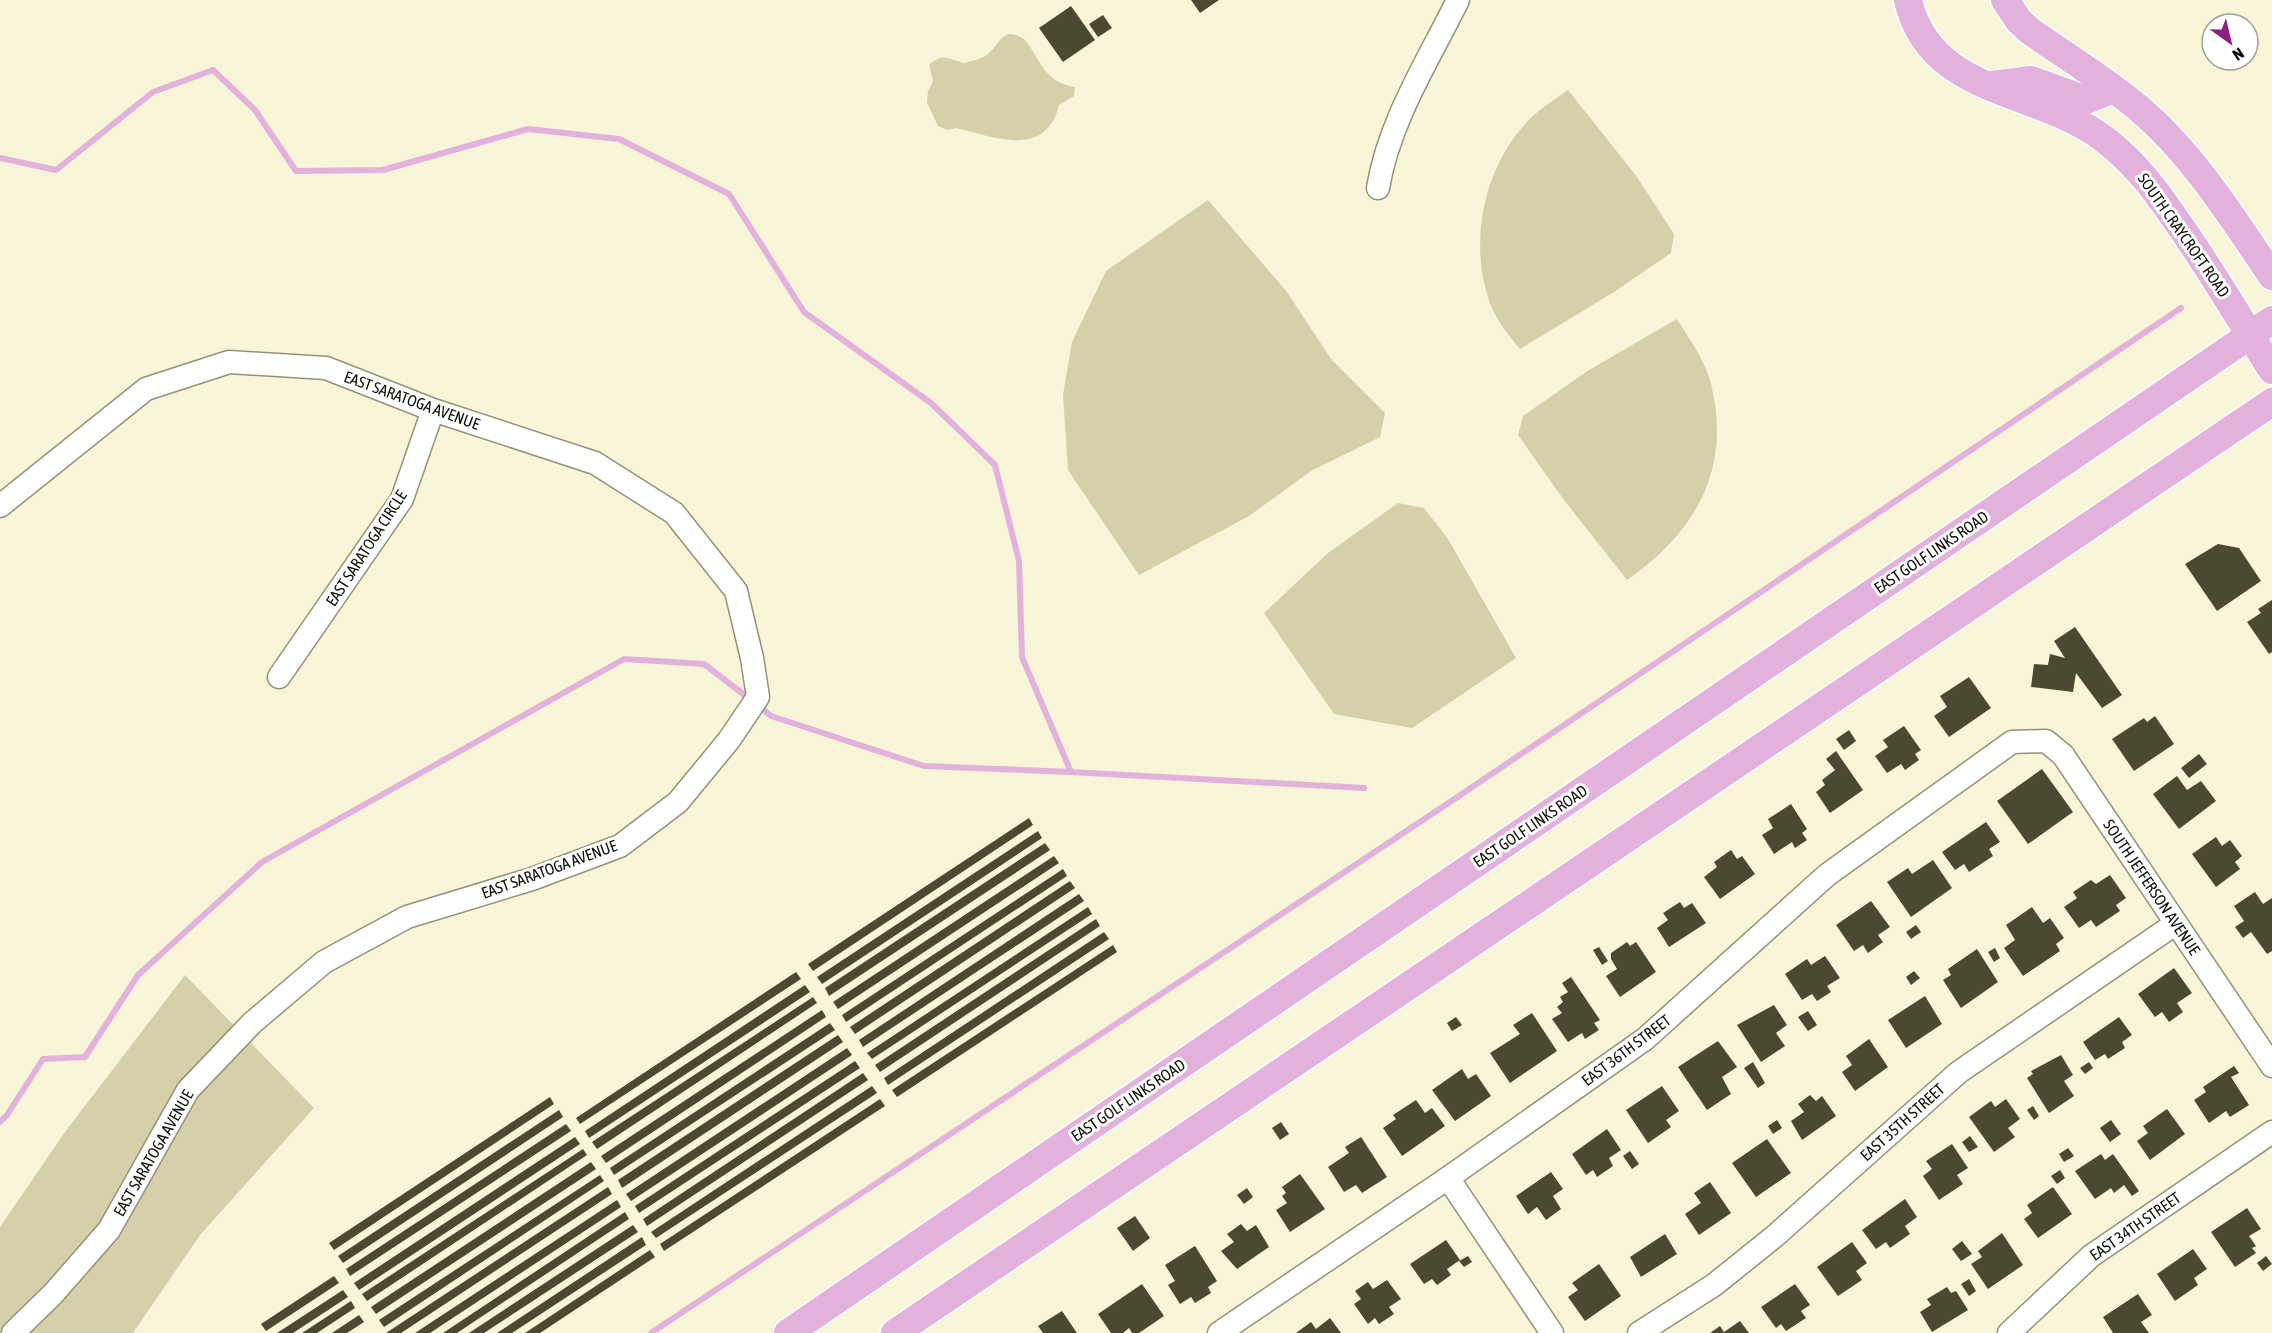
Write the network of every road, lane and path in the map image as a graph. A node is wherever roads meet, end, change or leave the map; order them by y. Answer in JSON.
{"nodes":[{"id":1,"x":1458,"y":0,"type":"edge"},
{"id":2,"x":1908,"y":0,"type":"edge"},
{"id":3,"x":2005,"y":0,"type":"edge"},
{"id":4,"x":1987,"y":86,"type":"junction"},
{"id":5,"x":2110,"y":86,"type":"junction"},
{"id":6,"x":1378,"y":188,"type":"dead end"},
{"id":7,"x":2272,"y":276,"type":"edge"},
{"id":8,"x":2261,"y":327,"type":"edge"},
{"id":9,"x":2272,"y":370,"type":"edge"},
{"id":10,"x":2272,"y":402,"type":"edge"},
{"id":11,"x":434,"y":410,"type":"junction"},
{"id":12,"x":0,"y":506,"type":"edge"},
{"id":13,"x":279,"y":677,"type":"dead end"},
{"id":14,"x":2012,"y":742,"type":"joint"},
{"id":15,"x":2175,"y":924,"type":"junction"},
{"id":16,"x":2272,"y":1066,"type":"edge"},
{"id":17,"x":2272,"y":1132,"type":"edge"},
{"id":18,"x":1448,"y":1178,"type":"junction"},
{"id":19,"x":13,"y":1333,"type":"edge"},
{"id":20,"x":788,"y":1333,"type":"edge"},
{"id":21,"x":895,"y":1333,"type":"edge"},
{"id":22,"x":1220,"y":1333,"type":"edge"},
{"id":23,"x":1552,"y":1333,"type":"edge"},
{"id":24,"x":1639,"y":1333,"type":"edge"},
{"id":25,"x":2009,"y":1333,"type":"edge"}],
"edges":[{"from":1,"to":6,"type":"street"},
{"from":2,"to":4,"type":"main road","name":"SOUTH CRAYCROFT ROAD"},
{"from":3,"to":5,"type":"main road"},
{"from":4,"to":5,"type":"main road"},
{"from":4,"to":8,"type":"main road","name":"SOUTH CRAYCROFT ROAD"},
{"from":5,"to":7,"type":"main road"},
{"from":8,"to":9,"type":"main road","name":"SOUTH CRAYCROFT ROAD"},
{"from":8,"to":20,"type":"main road","name":"EAST GOLF LINKS ROAD"},
{"from":10,"to":21,"type":"main road"},
{"from":11,"to":12,"type":"street","name":"EAST SARATOGA AVENUE"},
{"from":11,"to":13,"type":"street","name":"EAST SARATOGA CIRCLE"},
{"from":11,"to":19,"type":"street","name":"EAST SARATOGA AVENUE"},
{"from":14,"to":15,"type":"street","name":"SOUTH JEFFERSON AVENUE"},
{"from":14,"to":18,"type":"street","name":"EAST 36TH STREET"},
{"from":15,"to":16,"type":"street","name":"SOUTH JEFFERSON AVENUE"},
{"from":15,"to":24,"type":"street","name":"EAST 35TH STREET"},
{"from":17,"to":25,"type":"street","name":"EAST 34TH STREET"},
{"from":18,"to":22,"type":"street","name":"EAST 36TH STREET"},
{"from":18,"to":23,"type":"street"}]}
